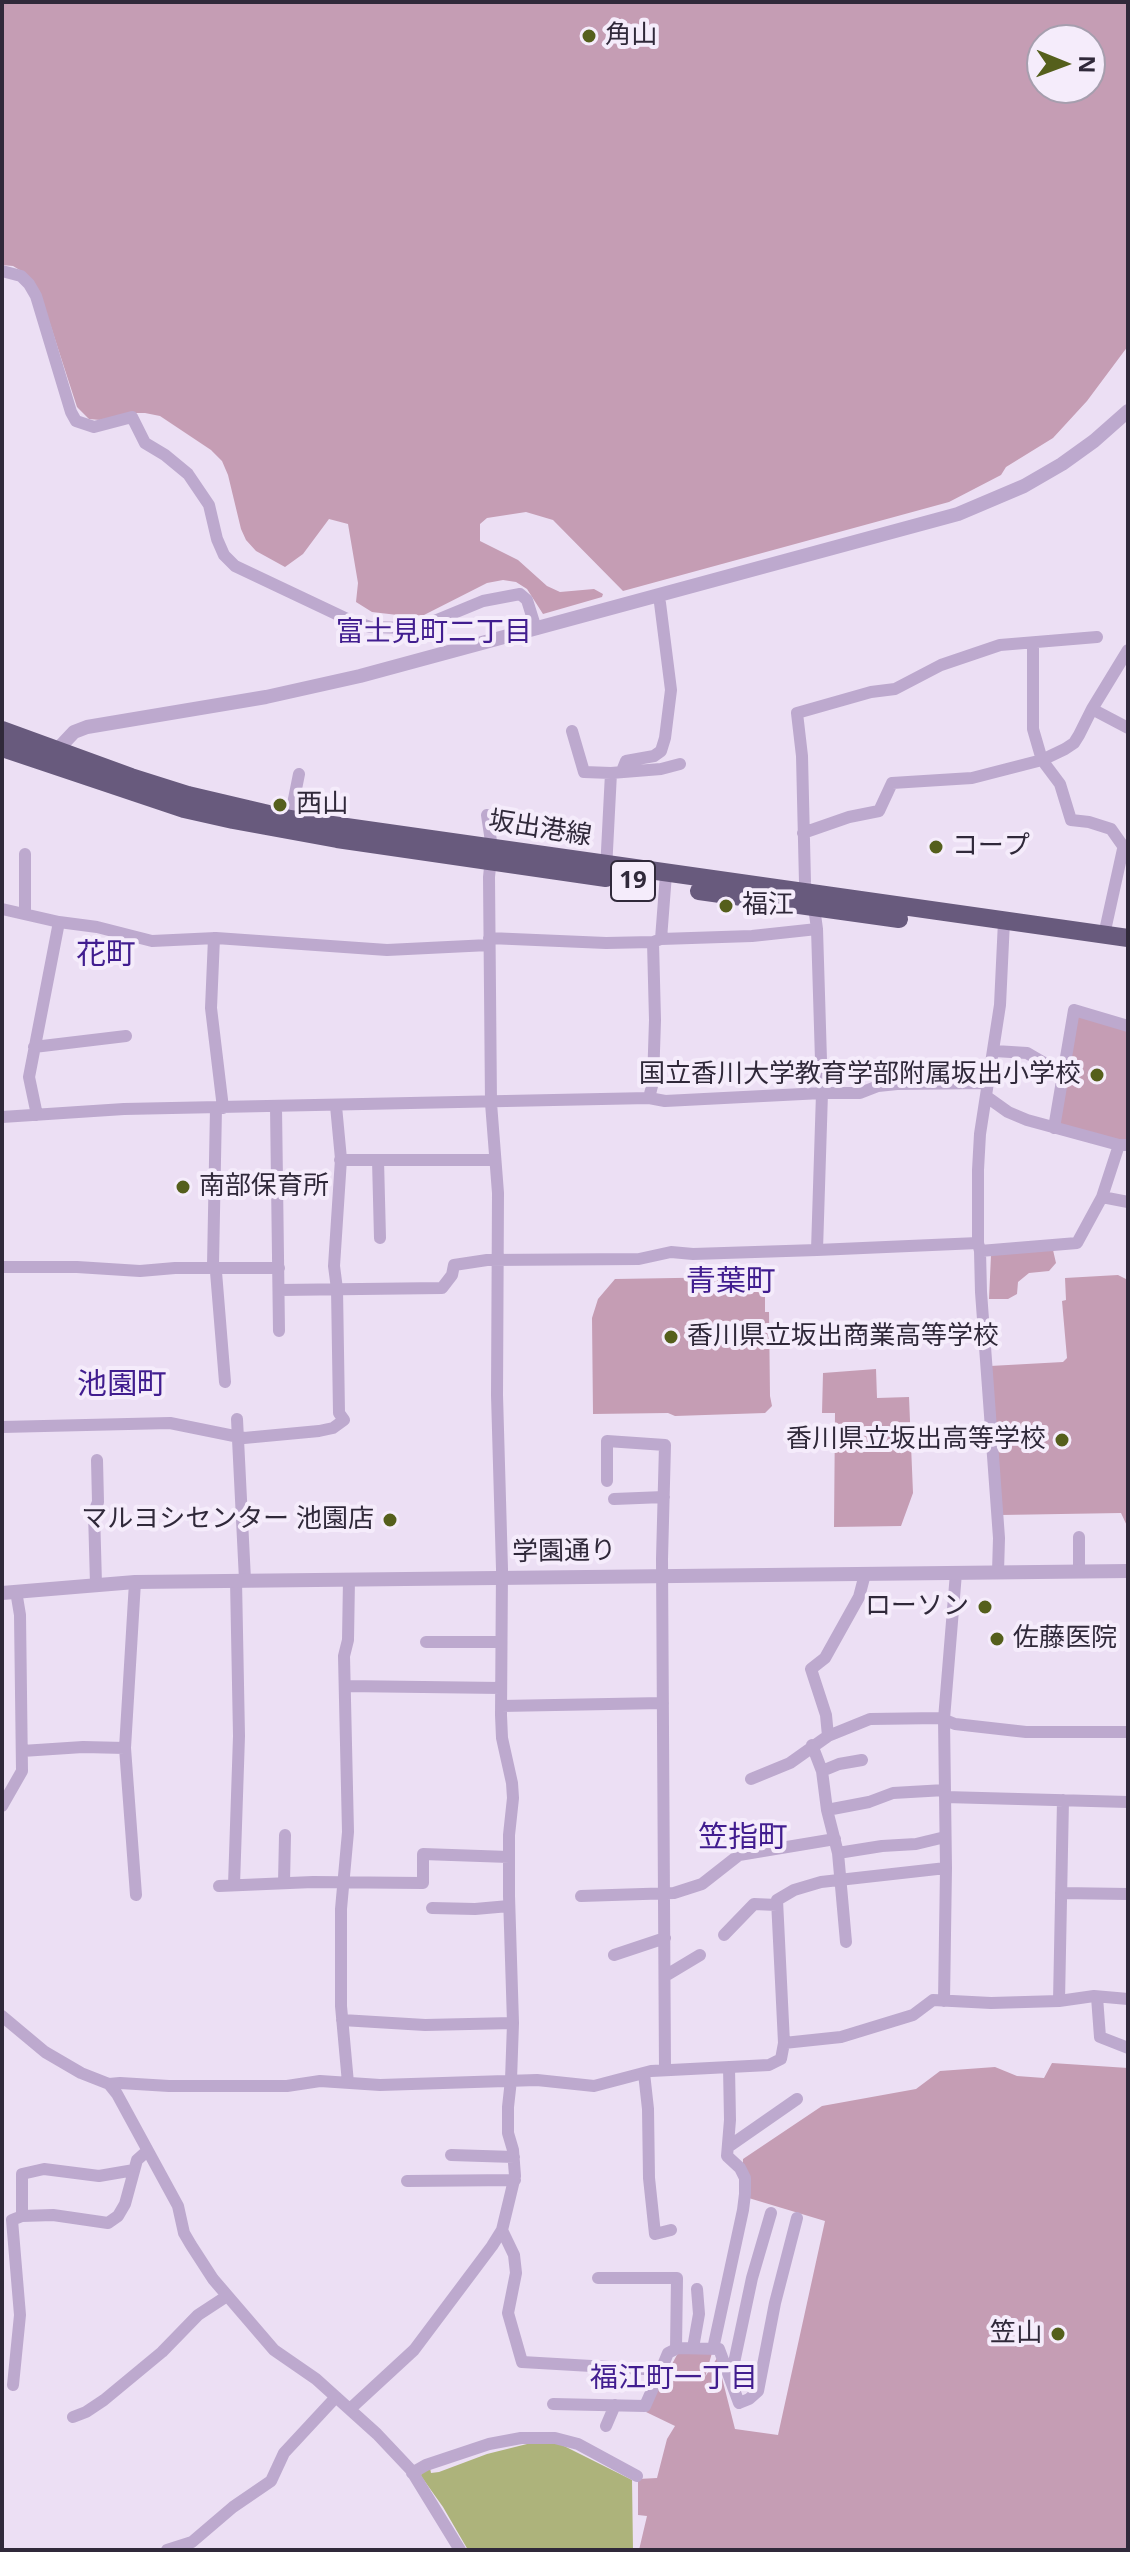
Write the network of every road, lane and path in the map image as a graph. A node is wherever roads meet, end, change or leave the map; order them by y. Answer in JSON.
{"nodes":[{"id":1,"x":2,"y":271,"type":"edge"},
{"id":2,"x":1128,"y":411,"type":"edge"},
{"id":3,"x":657,"y":595,"type":"junction"},
{"id":4,"x":536,"y":629,"type":"junction"},
{"id":5,"x":1097,"y":637,"type":"dead end"},
{"id":6,"x":1033,"y":643,"type":"junction"},
{"id":7,"x":1128,"y":650,"type":"edge"},
{"id":8,"x":1092,"y":709,"type":"junction"},
{"id":9,"x":1128,"y":728,"type":"edge"},
{"id":10,"x":2,"y":730,"type":"edge"},
{"id":11,"x":572,"y":731,"type":"dead end"},
{"id":12,"x":5,"y":749,"type":"edge"},
{"id":13,"x":55,"y":757,"type":"junction"},
{"id":14,"x":1042,"y":760,"type":"junction"},
{"id":15,"x":680,"y":764,"type":"dead end"},
{"id":16,"x":616,"y":772,"type":"junction"},
{"id":17,"x":299,"y":774,"type":"dead end"},
{"id":18,"x":487,"y":815,"type":"dead end"},
{"id":19,"x":289,"y":825,"type":"junction"},
{"id":20,"x":803,"y":833,"type":"junction"},
{"id":21,"x":1126,"y":851,"type":"edge"},
{"id":22,"x":25,"y":854,"type":"dead end"},
{"id":23,"x":492,"y":855,"type":"junction"},
{"id":24,"x":606,"y":872,"type":"junction"},
{"id":25,"x":665,"y":880,"type":"junction"},
{"id":26,"x":810,"y":900,"type":"junction"},
{"id":27,"x":2,"y":909,"type":"edge"},
{"id":28,"x":25,"y":914,"type":"junction"},
{"id":29,"x":59,"y":922,"type":"junction"},
{"id":30,"x":1004,"y":927,"type":"junction"},
{"id":31,"x":817,"y":929,"type":"junction"},
{"id":32,"x":1104,"y":935,"type":"junction"},
{"id":33,"x":214,"y":938,"type":"junction"},
{"id":34,"x":1128,"y":938,"type":"edge"},
{"id":35,"x":657,"y":940,"type":"junction"},
{"id":36,"x":489,"y":942,"type":"junction"},
{"id":37,"x":1128,"y":951,"type":"edge"},
{"id":38,"x":1128,"y":1026,"type":"edge"},
{"id":39,"x":126,"y":1036,"type":"dead end"},
{"id":40,"x":34,"y":1047,"type":"junction"},
{"id":41,"x":995,"y":1051,"type":"junction"},
{"id":42,"x":1063,"y":1074,"type":"junction"},
{"id":43,"x":989,"y":1083,"type":"junction"},
{"id":44,"x":822,"y":1093,"type":"junction"},
{"id":45,"x":987,"y":1097,"type":"junction"},
{"id":46,"x":649,"y":1098,"type":"junction"},
{"id":47,"x":491,"y":1103,"type":"junction"},
{"id":48,"x":336,"y":1106,"type":"junction"},
{"id":49,"x":276,"y":1107,"type":"junction"},
{"id":50,"x":220,"y":1108,"type":"junction"},
{"id":51,"x":37,"y":1115,"type":"junction"},
{"id":52,"x":2,"y":1117,"type":"edge"},
{"id":53,"x":1054,"y":1128,"type":"junction"},
{"id":54,"x":1124,"y":1145,"type":"edge"},
{"id":55,"x":340,"y":1160,"type":"junction"},
{"id":56,"x":378,"y":1160,"type":"junction"},
{"id":57,"x":495,"y":1160,"type":"junction"},
{"id":58,"x":1102,"y":1197,"type":"junction"},
{"id":59,"x":1128,"y":1202,"type":"edge"},
{"id":60,"x":380,"y":1238,"type":"dead end"},
{"id":61,"x":979,"y":1247,"type":"junction"},
{"id":62,"x":817,"y":1250,"type":"junction"},
{"id":63,"x":498,"y":1259,"type":"junction"},
{"id":64,"x":2,"y":1267,"type":"edge"},
{"id":65,"x":279,"y":1268,"type":"junction"},
{"id":66,"x":214,"y":1269,"type":"junction"},
{"id":67,"x":337,"y":1289,"type":"junction"},
{"id":68,"x":279,"y":1290,"type":"junction"},
{"id":69,"x":279,"y":1331,"type":"dead end"},
{"id":70,"x":225,"y":1382,"type":"dead end"},
{"id":71,"x":237,"y":1419,"type":"dead end"},
{"id":72,"x":2,"y":1427,"type":"edge"},
{"id":73,"x":238,"y":1437,"type":"junction"},
{"id":74,"x":97,"y":1460,"type":"dead end"},
{"id":75,"x":607,"y":1481,"type":"dead end"},
{"id":76,"x":664,"y":1497,"type":"junction"},
{"id":77,"x":614,"y":1499,"type":"dead end"},
{"id":78,"x":1079,"y":1537,"type":"dead end"},
{"id":79,"x":1128,"y":1571,"type":"edge"},
{"id":80,"x":998,"y":1572,"type":"junction"},
{"id":81,"x":1079,"y":1572,"type":"junction"},
{"id":82,"x":956,"y":1573,"type":"junction"},
{"id":83,"x":865,"y":1574,"type":"junction"},
{"id":84,"x":662,"y":1575,"type":"junction"},
{"id":85,"x":503,"y":1577,"type":"junction"},
{"id":86,"x":349,"y":1579,"type":"junction"},
{"id":87,"x":240,"y":1580,"type":"junction"},
{"id":88,"x":135,"y":1582,"type":"junction"},
{"id":89,"x":96,"y":1584,"type":"junction"},
{"id":90,"x":9,"y":1592,"type":"edge"},
{"id":91,"x":426,"y":1642,"type":"dead end"},
{"id":92,"x":501,"y":1642,"type":"junction"},
{"id":93,"x":345,"y":1686,"type":"junction"},
{"id":94,"x":501,"y":1688,"type":"junction"},
{"id":95,"x":663,"y":1703,"type":"junction"},
{"id":96,"x":501,"y":1706,"type":"junction"},
{"id":97,"x":944,"y":1719,"type":"junction"},
{"id":98,"x":1128,"y":1732,"type":"edge"},
{"id":99,"x":828,"y":1736,"type":"junction"},
{"id":100,"x":812,"y":1745,"type":"junction"},
{"id":101,"x":125,"y":1748,"type":"junction"},
{"id":102,"x":22,"y":1751,"type":"junction"},
{"id":103,"x":862,"y":1760,"type":"dead end"},
{"id":104,"x":822,"y":1771,"type":"junction"},
{"id":105,"x":751,"y":1779,"type":"dead end"},
{"id":106,"x":945,"y":1793,"type":"junction"},
{"id":107,"x":1063,"y":1800,"type":"junction"},
{"id":108,"x":1128,"y":1802,"type":"edge"},
{"id":109,"x":2,"y":1806,"type":"edge"},
{"id":110,"x":827,"y":1810,"type":"junction"},
{"id":111,"x":285,"y":1835,"type":"dead end"},
{"id":112,"x":945,"y":1837,"type":"junction"},
{"id":113,"x":835,"y":1839,"type":"junction"},
{"id":114,"x":838,"y":1853,"type":"junction"},
{"id":115,"x":509,"y":1857,"type":"junction"},
{"id":116,"x":946,"y":1868,"type":"junction"},
{"id":117,"x":839,"y":1881,"type":"junction"},
{"id":118,"x":284,"y":1883,"type":"junction"},
{"id":119,"x":344,"y":1883,"type":"junction"},
{"id":120,"x":234,"y":1885,"type":"junction"},
{"id":121,"x":219,"y":1886,"type":"dead end"},
{"id":122,"x":1061,"y":1893,"type":"junction"},
{"id":123,"x":665,"y":1894,"type":"junction"},
{"id":124,"x":1128,"y":1894,"type":"edge"},
{"id":125,"x":136,"y":1895,"type":"dead end"},
{"id":126,"x":581,"y":1896,"type":"dead end"},
{"id":127,"x":777,"y":1905,"type":"junction"},
{"id":128,"x":509,"y":1906,"type":"junction"},
{"id":129,"x":432,"y":1908,"type":"dead end"},
{"id":130,"x":724,"y":1935,"type":"dead end"},
{"id":131,"x":665,"y":1938,"type":"junction"},
{"id":132,"x":846,"y":1942,"type":"dead end"},
{"id":133,"x":614,"y":1955,"type":"dead end"},
{"id":134,"x":700,"y":1955,"type":"dead end"},
{"id":135,"x":665,"y":1976,"type":"junction"},
{"id":136,"x":1097,"y":1997,"type":"junction"},
{"id":137,"x":1128,"y":1999,"type":"edge"},
{"id":138,"x":944,"y":2001,"type":"junction"},
{"id":139,"x":1059,"y":2001,"type":"junction"},
{"id":140,"x":2,"y":2016,"type":"edge"},
{"id":141,"x":342,"y":2020,"type":"junction"},
{"id":142,"x":513,"y":2023,"type":"junction"},
{"id":143,"x":784,"y":2043,"type":"junction"},
{"id":144,"x":1128,"y":2048,"type":"edge"},
{"id":145,"x":729,"y":2067,"type":"junction"},
{"id":146,"x":665,"y":2070,"type":"junction"},
{"id":147,"x":644,"y":2073,"type":"junction"},
{"id":148,"x":511,"y":2080,"type":"junction"},
{"id":149,"x":348,"y":2083,"type":"junction"},
{"id":150,"x":109,"y":2084,"type":"junction"},
{"id":151,"x":797,"y":2099,"type":"dead end"},
{"id":152,"x":728,"y":2147,"type":"junction"},
{"id":153,"x":146,"y":2152,"type":"junction"},
{"id":154,"x":451,"y":2155,"type":"dead end"},
{"id":155,"x":514,"y":2157,"type":"junction"},
{"id":156,"x":134,"y":2170,"type":"junction"},
{"id":157,"x":515,"y":2180,"type":"junction"},
{"id":158,"x":407,"y":2181,"type":"dead end"},
{"id":159,"x":771,"y":2213,"type":"dead end"},
{"id":160,"x":22,"y":2216,"type":"junction"},
{"id":161,"x":797,"y":2218,"type":"dead end"},
{"id":162,"x":502,"y":2230,"type":"junction"},
{"id":163,"x":671,"y":2230,"type":"dead end"},
{"id":164,"x":598,"y":2278,"type":"dead end"},
{"id":165,"x":697,"y":2289,"type":"dead end"},
{"id":166,"x":227,"y":2296,"type":"junction"},
{"id":167,"x":693,"y":2348,"type":"junction"},
{"id":168,"x":676,"y":2349,"type":"junction"},
{"id":169,"x":713,"y":2349,"type":"junction"},
{"id":170,"x":661,"y":2370,"type":"junction"},
{"id":171,"x":731,"y":2379,"type":"junction"},
{"id":172,"x":13,"y":2385,"type":"dead end"},
{"id":173,"x":336,"y":2397,"type":"junction"},
{"id":174,"x":553,"y":2404,"type":"dead end"},
{"id":175,"x":615,"y":2405,"type":"junction"},
{"id":176,"x":350,"y":2409,"type":"junction"},
{"id":177,"x":73,"y":2417,"type":"dead end"},
{"id":178,"x":606,"y":2426,"type":"dead end"},
{"id":179,"x":412,"y":2473,"type":"junction"},
{"id":180,"x":637,"y":2476,"type":"dead end"},
{"id":181,"x":167,"y":2550,"type":"edge"},
{"id":182,"x":460,"y":2550,"type":"edge"}],
"edges":[{"from":1,"to":4,"type":"street"},
{"from":2,"to":3,"type":"street"},
{"from":3,"to":4,"type":"street"},
{"from":3,"to":16,"type":"street"},
{"from":4,"to":13,"type":"street"},
{"from":5,"to":6,"type":"street"},
{"from":6,"to":14,"type":"street"},
{"from":6,"to":20,"type":"street"},
{"from":7,"to":8,"type":"street"},
{"from":8,"to":9,"type":"street"},
{"from":8,"to":14,"type":"street"},
{"from":10,"to":12,"type":"street"},
{"from":10,"to":13,"type":"main road","name":"坂出港線","number":"19"},
{"from":11,"to":16,"type":"street"},
{"from":12,"to":13,"type":"main road","name":"坂出港線","number":"19"},
{"from":13,"to":19,"type":"main road","name":"坂出港線","number":"19"},
{"from":14,"to":20,"type":"street"},
{"from":14,"to":21,"type":"street"},
{"from":15,"to":16,"type":"street"},
{"from":16,"to":24,"type":"street"},
{"from":17,"to":19,"type":"street"},
{"from":18,"to":23,"type":"street"},
{"from":19,"to":23,"type":"main road","name":"坂出港線","number":"19"},
{"from":20,"to":26,"type":"street"},
{"from":21,"to":32,"type":"street"},
{"from":22,"to":28,"type":"street"},
{"from":23,"to":24,"type":"main road","name":"坂出港線","number":"19"},
{"from":23,"to":36,"type":"street"},
{"from":24,"to":25,"type":"main road","name":"坂出港線","number":"19"},
{"from":25,"to":26,"type":"main road","name":"坂出港線","number":"19"},
{"from":25,"to":35,"type":"street"},
{"from":26,"to":30,"type":"main road","name":"坂出港線","number":"19"},
{"from":26,"to":31,"type":"street"},
{"from":27,"to":28,"type":"street"},
{"from":28,"to":29,"type":"street"},
{"from":29,"to":33,"type":"street"},
{"from":29,"to":40,"type":"street"},
{"from":30,"to":32,"type":"main road","name":"坂出港線","number":"19"},
{"from":30,"to":37,"type":"main road","name":"坂出港線","number":"19"},
{"from":30,"to":41,"type":"street"},
{"from":31,"to":35,"type":"street"},
{"from":31,"to":44,"type":"street"},
{"from":32,"to":34,"type":"main road","name":"坂出港線","number":"19"},
{"from":33,"to":36,"type":"street"},
{"from":33,"to":50,"type":"street"},
{"from":35,"to":36,"type":"street"},
{"from":35,"to":46,"type":"street"},
{"from":36,"to":47,"type":"street"},
{"from":38,"to":42,"type":"street"},
{"from":39,"to":40,"type":"street"},
{"from":40,"to":51,"type":"street"},
{"from":41,"to":42,"type":"street"},
{"from":41,"to":43,"type":"street"},
{"from":42,"to":53,"type":"street"},
{"from":43,"to":44,"type":"street"},
{"from":43,"to":45,"type":"street"},
{"from":44,"to":46,"type":"street"},
{"from":44,"to":62,"type":"street"},
{"from":45,"to":53,"type":"street"},
{"from":45,"to":61,"type":"street"},
{"from":46,"to":47,"type":"street"},
{"from":47,"to":48,"type":"street"},
{"from":47,"to":57,"type":"street"},
{"from":48,"to":49,"type":"street"},
{"from":48,"to":55,"type":"street"},
{"from":49,"to":50,"type":"street"},
{"from":49,"to":65,"type":"street"},
{"from":50,"to":51,"type":"street"},
{"from":50,"to":66,"type":"street"},
{"from":51,"to":52,"type":"street"},
{"from":53,"to":54,"type":"street"},
{"from":54,"to":58,"type":"street"},
{"from":55,"to":56,"type":"street"},
{"from":55,"to":67,"type":"street"},
{"from":56,"to":57,"type":"street"},
{"from":56,"to":60,"type":"street"},
{"from":57,"to":63,"type":"street"},
{"from":58,"to":59,"type":"street"},
{"from":58,"to":61,"type":"street"},
{"from":61,"to":62,"type":"street"},
{"from":61,"to":80,"type":"street"},
{"from":62,"to":63,"type":"street"},
{"from":63,"to":67,"type":"street"},
{"from":63,"to":85,"type":"street"},
{"from":64,"to":66,"type":"street"},
{"from":65,"to":66,"type":"street"},
{"from":65,"to":68,"type":"street"},
{"from":66,"to":70,"type":"street"},
{"from":67,"to":68,"type":"street"},
{"from":67,"to":73,"type":"street"},
{"from":68,"to":69,"type":"street"},
{"from":71,"to":73,"type":"street"},
{"from":72,"to":73,"type":"street"},
{"from":73,"to":87,"type":"street"},
{"from":74,"to":89,"type":"street"},
{"from":75,"to":76,"type":"street"},
{"from":76,"to":77,"type":"street"},
{"from":76,"to":84,"type":"street"},
{"from":78,"to":81,"type":"street"},
{"from":79,"to":81,"type":"street","name":"学園通り"},
{"from":80,"to":81,"type":"street","name":"学園通り"},
{"from":80,"to":82,"type":"street","name":"学園通り"},
{"from":82,"to":83,"type":"street","name":"学園通り"},
{"from":82,"to":97,"type":"street"},
{"from":83,"to":84,"type":"street","name":"学園通り"},
{"from":83,"to":99,"type":"street"},
{"from":84,"to":85,"type":"street","name":"学園通り"},
{"from":84,"to":95,"type":"street"},
{"from":85,"to":86,"type":"street","name":"学園通り"},
{"from":85,"to":92,"type":"street"},
{"from":86,"to":87,"type":"street","name":"学園通り"},
{"from":86,"to":93,"type":"street"},
{"from":87,"to":88,"type":"street","name":"学園通り"},
{"from":87,"to":120,"type":"street"},
{"from":88,"to":89,"type":"street","name":"学園通り"},
{"from":88,"to":101,"type":"street"},
{"from":89,"to":90,"type":"street","name":"学園通り"},
{"from":90,"to":102,"type":"street"},
{"from":91,"to":92,"type":"street"},
{"from":92,"to":94,"type":"street"},
{"from":93,"to":94,"type":"street"},
{"from":93,"to":119,"type":"street"},
{"from":94,"to":96,"type":"street"},
{"from":95,"to":96,"type":"street"},
{"from":95,"to":123,"type":"street"},
{"from":96,"to":115,"type":"street"},
{"from":97,"to":98,"type":"street"},
{"from":97,"to":99,"type":"street"},
{"from":97,"to":106,"type":"street"},
{"from":99,"to":100,"type":"street"},
{"from":100,"to":104,"type":"street"},
{"from":100,"to":105,"type":"street"},
{"from":101,"to":102,"type":"street"},
{"from":101,"to":125,"type":"street"},
{"from":102,"to":109,"type":"street"},
{"from":103,"to":104,"type":"street"},
{"from":104,"to":110,"type":"street"},
{"from":106,"to":107,"type":"street"},
{"from":106,"to":110,"type":"street"},
{"from":106,"to":112,"type":"street"},
{"from":107,"to":108,"type":"street"},
{"from":107,"to":122,"type":"street"},
{"from":110,"to":113,"type":"street"},
{"from":111,"to":118,"type":"street"},
{"from":112,"to":114,"type":"street"},
{"from":112,"to":116,"type":"street"},
{"from":113,"to":114,"type":"street"},
{"from":113,"to":123,"type":"street"},
{"from":114,"to":117,"type":"street"},
{"from":115,"to":119,"type":"street"},
{"from":115,"to":128,"type":"street"},
{"from":116,"to":117,"type":"street"},
{"from":116,"to":138,"type":"street"},
{"from":117,"to":127,"type":"street"},
{"from":117,"to":132,"type":"street"},
{"from":118,"to":119,"type":"street"},
{"from":118,"to":120,"type":"street"},
{"from":119,"to":141,"type":"street"},
{"from":120,"to":121,"type":"street"},
{"from":122,"to":124,"type":"street"},
{"from":122,"to":139,"type":"street"},
{"from":123,"to":126,"type":"street"},
{"from":123,"to":131,"type":"street"},
{"from":127,"to":130,"type":"street"},
{"from":127,"to":143,"type":"street"},
{"from":128,"to":129,"type":"street"},
{"from":128,"to":142,"type":"street"},
{"from":131,"to":133,"type":"street"},
{"from":131,"to":135,"type":"street"},
{"from":134,"to":135,"type":"street"},
{"from":135,"to":146,"type":"street"},
{"from":136,"to":137,"type":"street"},
{"from":136,"to":139,"type":"street"},
{"from":136,"to":144,"type":"street"},
{"from":138,"to":139,"type":"street"},
{"from":138,"to":143,"type":"street"},
{"from":140,"to":150,"type":"street"},
{"from":141,"to":142,"type":"street"},
{"from":141,"to":149,"type":"street"},
{"from":142,"to":148,"type":"street"},
{"from":143,"to":145,"type":"street"},
{"from":145,"to":146,"type":"street"},
{"from":145,"to":152,"type":"street"},
{"from":146,"to":147,"type":"street"},
{"from":147,"to":148,"type":"street"},
{"from":147,"to":163,"type":"street"},
{"from":148,"to":149,"type":"street"},
{"from":148,"to":155,"type":"street"},
{"from":149,"to":150,"type":"street"},
{"from":150,"to":153,"type":"street"},
{"from":151,"to":152,"type":"street"},
{"from":152,"to":169,"type":"street"},
{"from":153,"to":156,"type":"street"},
{"from":153,"to":166,"type":"street"},
{"from":154,"to":155,"type":"street"},
{"from":155,"to":157,"type":"street"},
{"from":156,"to":160,"type":"street"},
{"from":156,"to":160,"type":"street"},
{"from":157,"to":158,"type":"street"},
{"from":157,"to":162,"type":"street"},
{"from":159,"to":171,"type":"street"},
{"from":160,"to":172,"type":"street"},
{"from":161,"to":171,"type":"street"},
{"from":162,"to":170,"type":"street"},
{"from":162,"to":176,"type":"street"},
{"from":164,"to":168,"type":"street"},
{"from":165,"to":167,"type":"street"},
{"from":166,"to":173,"type":"street"},
{"from":166,"to":177,"type":"street"},
{"from":167,"to":168,"type":"street"},
{"from":167,"to":169,"type":"street"},
{"from":168,"to":170,"type":"street"},
{"from":169,"to":171,"type":"street"},
{"from":170,"to":175,"type":"street"},
{"from":173,"to":176,"type":"street"},
{"from":173,"to":181,"type":"street"},
{"from":174,"to":175,"type":"street"},
{"from":175,"to":178,"type":"street"},
{"from":176,"to":179,"type":"street"},
{"from":179,"to":180,"type":"street"},
{"from":179,"to":182,"type":"street"}]}
